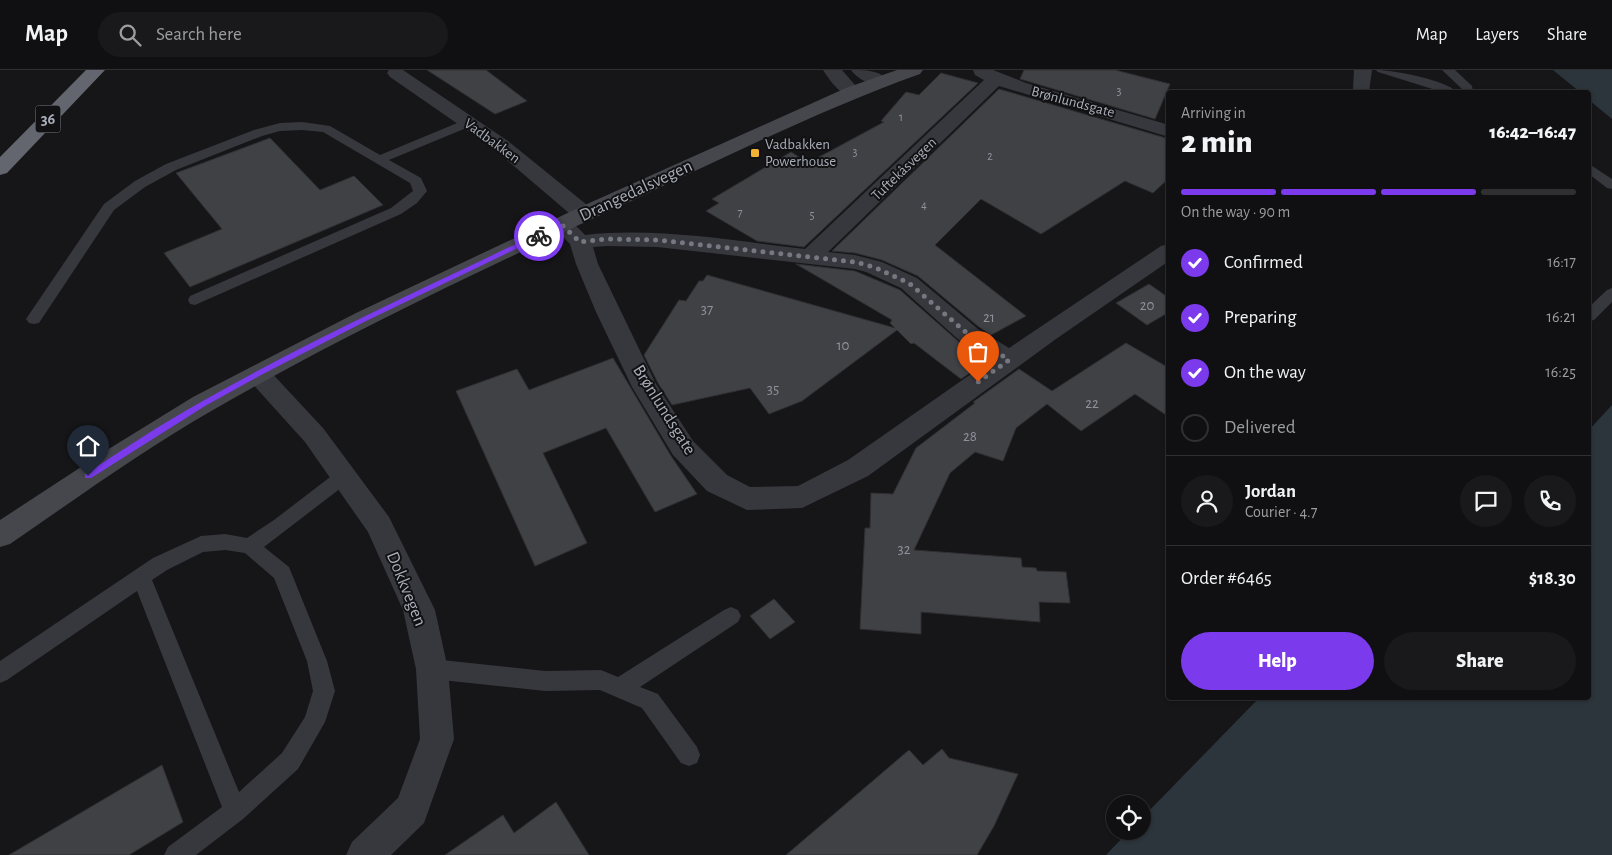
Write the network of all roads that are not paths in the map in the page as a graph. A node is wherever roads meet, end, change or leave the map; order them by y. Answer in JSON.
{"nodes":[{"id":1,"x":96,"y":70,"type":"edge"},
{"id":2,"x":832,"y":70,"type":"edge"},
{"id":3,"x":860,"y":70,"type":"edge"},
{"id":4,"x":914,"y":70,"type":"edge"},
{"id":5,"x":1363,"y":70,"type":"edge"},
{"id":6,"x":1382,"y":70,"type":"edge"},
{"id":7,"x":1448,"y":70,"type":"edge"},
{"id":8,"x":396,"y":73,"type":"dead end"},
{"id":9,"x":987,"y":75,"type":"edge"},
{"id":10,"x":880,"y":81,"type":"junction"},
{"id":11,"x":1362,"y":90,"type":"edge"},
{"id":12,"x":1446,"y":90,"type":"edge"},
{"id":13,"x":1468,"y":90,"type":"edge"},
{"id":14,"x":852,"y":92,"type":"junction"},
{"id":15,"x":467,"y":123,"type":"junction"},
{"id":16,"x":1166,"y":129,"type":"edge"},
{"id":17,"x":380,"y":159,"type":"junction"},
{"id":18,"x":0,"y":169,"type":"edge"},
{"id":19,"x":1591,"y":169,"type":"edge"},
{"id":20,"x":1612,"y":185,"type":"edge"},
{"id":21,"x":575,"y":227,"type":"junction"},
{"id":22,"x":1166,"y":253,"type":"edge"},
{"id":23,"x":810,"y":257,"type":"junction"},
{"id":24,"x":1612,"y":294,"type":"edge"},
{"id":25,"x":194,"y":300,"type":"dead end"},
{"id":26,"x":1591,"y":314,"type":"edge"},
{"id":27,"x":34,"y":319,"type":"dead end"},
{"id":28,"x":1009,"y":360,"type":"junction"},
{"id":29,"x":258,"y":374,"type":"junction"},
{"id":30,"x":344,"y":476,"type":"junction"},
{"id":31,"x":0,"y":535,"type":"edge"},
{"id":32,"x":250,"y":546,"type":"junction"},
{"id":33,"x":140,"y":577,"type":"junction"},
{"id":34,"x":731,"y":616,"type":"dead end"},
{"id":35,"x":432,"y":670,"type":"junction"},
{"id":36,"x":0,"y":673,"type":"edge"},
{"id":37,"x":620,"y":688,"type":"junction"},
{"id":38,"x":689,"y":755,"type":"dead end"},
{"id":39,"x":235,"y":811,"type":"junction"},
{"id":40,"x":176,"y":855,"type":"edge"},
{"id":41,"x":365,"y":855,"type":"edge"}],
"edges":[{"from":1,"to":18,"type":"highway","number":"36"},
{"from":2,"to":14,"type":"street"},
{"from":3,"to":10,"type":"street"},
{"from":4,"to":10,"type":"street","name":"Drangedalsvegen"},
{"from":5,"to":11,"type":"street"},
{"from":6,"to":12,"type":"lane"},
{"from":7,"to":13,"type":"lane"},
{"from":8,"to":15,"type":"street","name":"Vadbakken"},
{"from":9,"to":16,"type":"street","name":"Brønlundsgate"},
{"from":9,"to":23,"type":"street","name":"Tuftekåsvegen"},
{"from":10,"to":14,"type":"street","name":"Drangedalsvegen"},
{"from":14,"to":21,"type":"street","name":"Drangedalsvegen"},
{"from":15,"to":17,"type":"lane"},
{"from":15,"to":21,"type":"street","name":"Vadbakken"},
{"from":17,"to":25,"type":"lane"},
{"from":17,"to":27,"type":"lane"},
{"from":19,"to":20,"type":"lane"},
{"from":21,"to":23,"type":"street"},
{"from":21,"to":28,"type":"street","name":"Brønlundsgate"},
{"from":21,"to":29,"type":"street","name":"Drangedalsvegen"},
{"from":22,"to":28,"type":"street","name":"Brønlundsgate"},
{"from":23,"to":28,"type":"street"},
{"from":24,"to":26,"type":"lane"},
{"from":29,"to":30,"type":"street","name":"Dokkvegen"},
{"from":29,"to":31,"type":"street","name":"Drangedalsvegen"},
{"from":30,"to":32,"type":"lane"},
{"from":30,"to":35,"type":"street","name":"Dokkvegen"},
{"from":32,"to":33,"type":"lane"},
{"from":32,"to":39,"type":"lane"},
{"from":33,"to":36,"type":"lane"},
{"from":33,"to":39,"type":"lane"},
{"from":34,"to":37,"type":"lane"},
{"from":35,"to":37,"type":"lane"},
{"from":35,"to":41,"type":"street","name":"Dokkvegen"},
{"from":37,"to":38,"type":"lane"},
{"from":39,"to":40,"type":"lane"}]}
